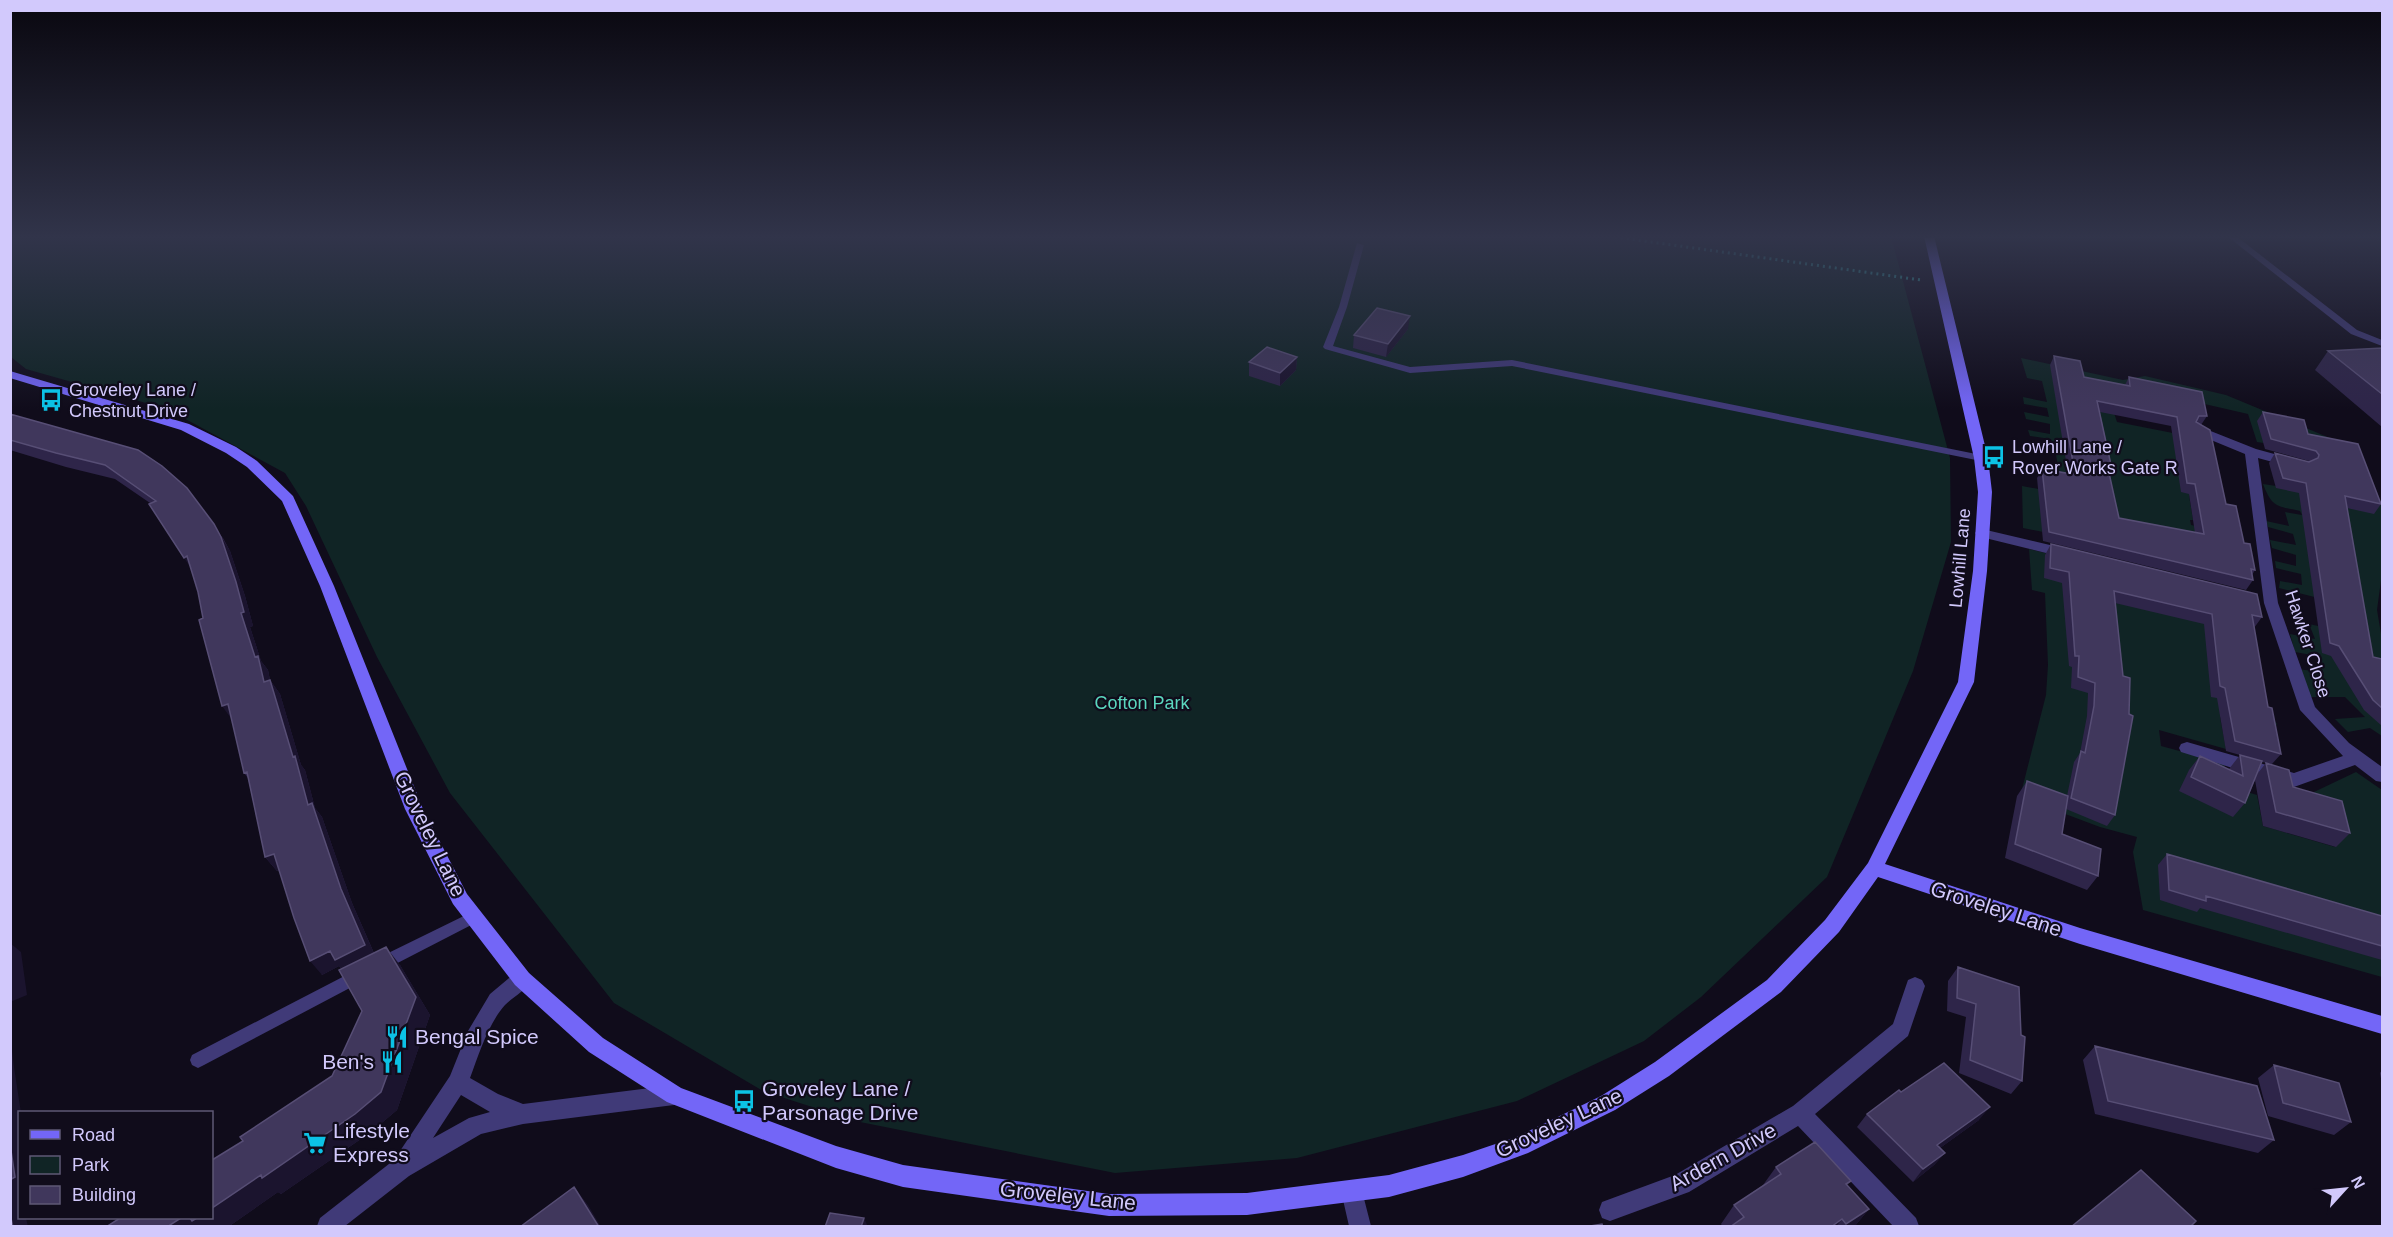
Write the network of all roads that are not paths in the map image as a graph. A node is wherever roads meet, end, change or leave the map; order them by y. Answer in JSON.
{"nodes":[{"id":1,"x":1346,"y":294,"type":"edge"},
{"id":2,"x":1943,"y":294,"type":"edge"},
{"id":3,"x":2305,"y":294,"type":"edge"},
{"id":4,"x":2382,"y":343,"type":"edge"},
{"id":5,"x":10,"y":374,"type":"edge"},
{"id":6,"x":2198,"y":430,"type":"edge"},
{"id":7,"x":2251,"y":452,"type":"junction"},
{"id":8,"x":1981,"y":458,"type":"junction"},
{"id":9,"x":2303,"y":466,"type":"edge"},
{"id":10,"x":1982,"y":533,"type":"junction"},
{"id":11,"x":2086,"y":558,"type":"edge"},
{"id":12,"x":2187,"y":748,"type":"dead end"},
{"id":13,"x":2357,"y":757,"type":"junction"},
{"id":14,"x":2382,"y":776,"type":"edge"},
{"id":15,"x":1874,"y":868,"type":"junction"},
{"id":16,"x":474,"y":917,"type":"junction"},
{"id":17,"x":522,"y":979,"type":"junction"},
{"id":18,"x":1915,"y":986,"type":"dead end"},
{"id":19,"x":2382,"y":1025,"type":"edge"},
{"id":20,"x":198,"y":1060,"type":"dead end"},
{"id":21,"x":458,"y":1082,"type":"junction"},
{"id":22,"x":674,"y":1095,"type":"junction"},
{"id":23,"x":1800,"y":1113,"type":"junction"},
{"id":24,"x":523,"y":1114,"type":"junction"},
{"id":25,"x":401,"y":1168,"type":"junction"},
{"id":26,"x":1352,"y":1191,"type":"junction"},
{"id":27,"x":1610,"y":1210,"type":"dead end"},
{"id":28,"x":328,"y":1227,"type":"edge"},
{"id":29,"x":1360,"y":1227,"type":"edge"},
{"id":30,"x":1908,"y":1227,"type":"edge"}],
"edges":[{"from":1,"to":8,"type":"lane"},
{"from":2,"to":8,"type":"main road","name":"Lowhill Lane"},
{"from":3,"to":4,"type":"lane"},
{"from":5,"to":16,"type":"main road","name":"Groveley Lane"},
{"from":6,"to":7,"type":"street"},
{"from":7,"to":9,"type":"street"},
{"from":7,"to":13,"type":"street","name":"Hawker Close"},
{"from":8,"to":10,"type":"main road","name":"Lowhill Lane"},
{"from":10,"to":11,"type":"street"},
{"from":10,"to":15,"type":"main road","name":"Lowhill Lane"},
{"from":12,"to":13,"type":"street"},
{"from":13,"to":14,"type":"street","name":"Hawker Close"},
{"from":15,"to":19,"type":"main road","name":"Groveley Lane"},
{"from":15,"to":26,"type":"main road","name":"Groveley Lane"},
{"from":16,"to":17,"type":"main road","name":"Groveley Lane"},
{"from":16,"to":20,"type":"lane"},
{"from":17,"to":21,"type":"street"},
{"from":17,"to":22,"type":"main road","name":"Groveley Lane"},
{"from":18,"to":23,"type":"street","name":"Ardern Drive"},
{"from":21,"to":24,"type":"street"},
{"from":21,"to":25,"type":"street"},
{"from":22,"to":24,"type":"street"},
{"from":22,"to":26,"type":"main road","name":"Groveley Lane"},
{"from":23,"to":27,"type":"street","name":"Ardern Drive"},
{"from":23,"to":30,"type":"street"},
{"from":24,"to":25,"type":"street"},
{"from":25,"to":28,"type":"street"},
{"from":26,"to":29,"type":"street"}]}
